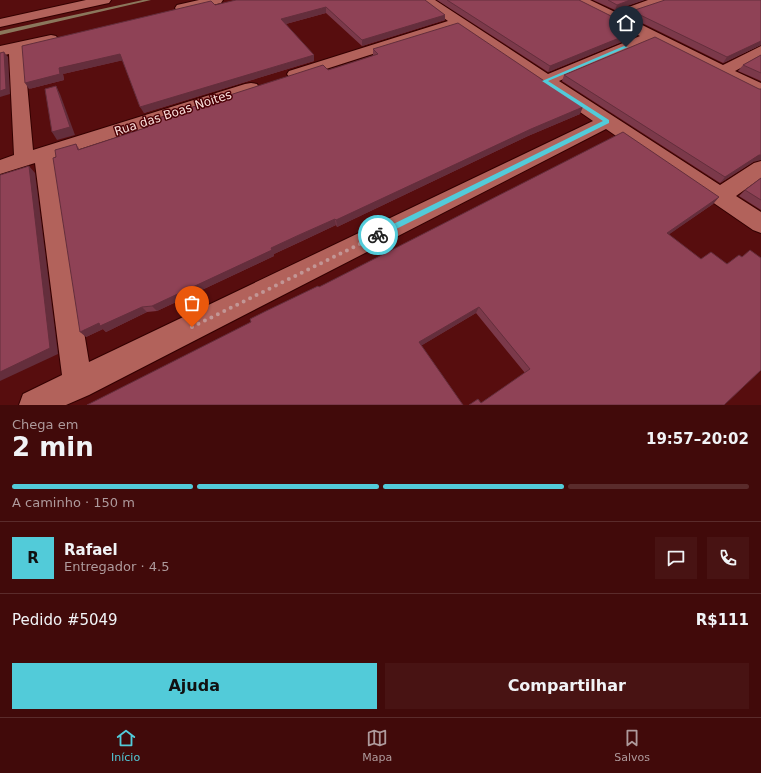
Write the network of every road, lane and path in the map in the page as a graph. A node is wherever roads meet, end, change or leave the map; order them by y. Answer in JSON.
{"nodes":[{"id":1,"x":104,"y":0,"type":"edge"},
{"id":2,"x":216,"y":0,"type":"edge"},
{"id":3,"x":580,"y":0,"type":"edge"},
{"id":4,"x":660,"y":0,"type":"edge"},
{"id":5,"x":436,"y":3,"type":"edge"},
{"id":6,"x":168,"y":12,"type":"edge"},
{"id":7,"x":614,"y":17,"type":"junction"},
{"id":8,"x":460,"y":22,"type":"junction"},
{"id":9,"x":0,"y":23,"type":"edge"},
{"id":10,"x":652,"y":36,"type":"junction"},
{"id":11,"x":61,"y":37,"type":"edge"},
{"id":12,"x":8,"y":50,"type":"edge"},
{"id":13,"x":761,"y":52,"type":"edge"},
{"id":14,"x":723,"y":71,"type":"junction"},
{"id":15,"x":545,"y":81,"type":"junction"},
{"id":16,"x":761,"y":90,"type":"edge"},
{"id":17,"x":607,"y":121,"type":"junction"},
{"id":18,"x":34,"y":156,"type":"junction"},
{"id":19,"x":0,"y":167,"type":"edge"},
{"id":20,"x":761,"y":168,"type":"edge"},
{"id":21,"x":720,"y":196,"type":"junction"},
{"id":22,"x":761,"y":224,"type":"edge"},
{"id":23,"x":78,"y":384,"type":"junction"},
{"id":24,"x":34,"y":405,"type":"edge"}],
"edges":[{"from":1,"to":9,"type":"street"},
{"from":2,"to":6,"type":"street"},
{"from":3,"to":7,"type":"street"},
{"from":4,"to":7,"type":"street"},
{"from":5,"to":8,"type":"street"},
{"from":7,"to":10,"type":"street"},
{"from":8,"to":15,"type":"street"},
{"from":8,"to":18,"type":"street","name":"Rua das Boas Noites"},
{"from":10,"to":14,"type":"street"},
{"from":10,"to":15,"type":"street"},
{"from":11,"to":12,"type":"street"},
{"from":12,"to":18,"type":"street"},
{"from":13,"to":14,"type":"street"},
{"from":14,"to":16,"type":"street"},
{"from":15,"to":17,"type":"street"},
{"from":17,"to":21,"type":"street"},
{"from":17,"to":23,"type":"street"},
{"from":18,"to":19,"type":"street","name":"Rua das Boas Noites"},
{"from":18,"to":23,"type":"street"},
{"from":20,"to":21,"type":"street"},
{"from":21,"to":22,"type":"street"},
{"from":23,"to":24,"type":"street"}]}
